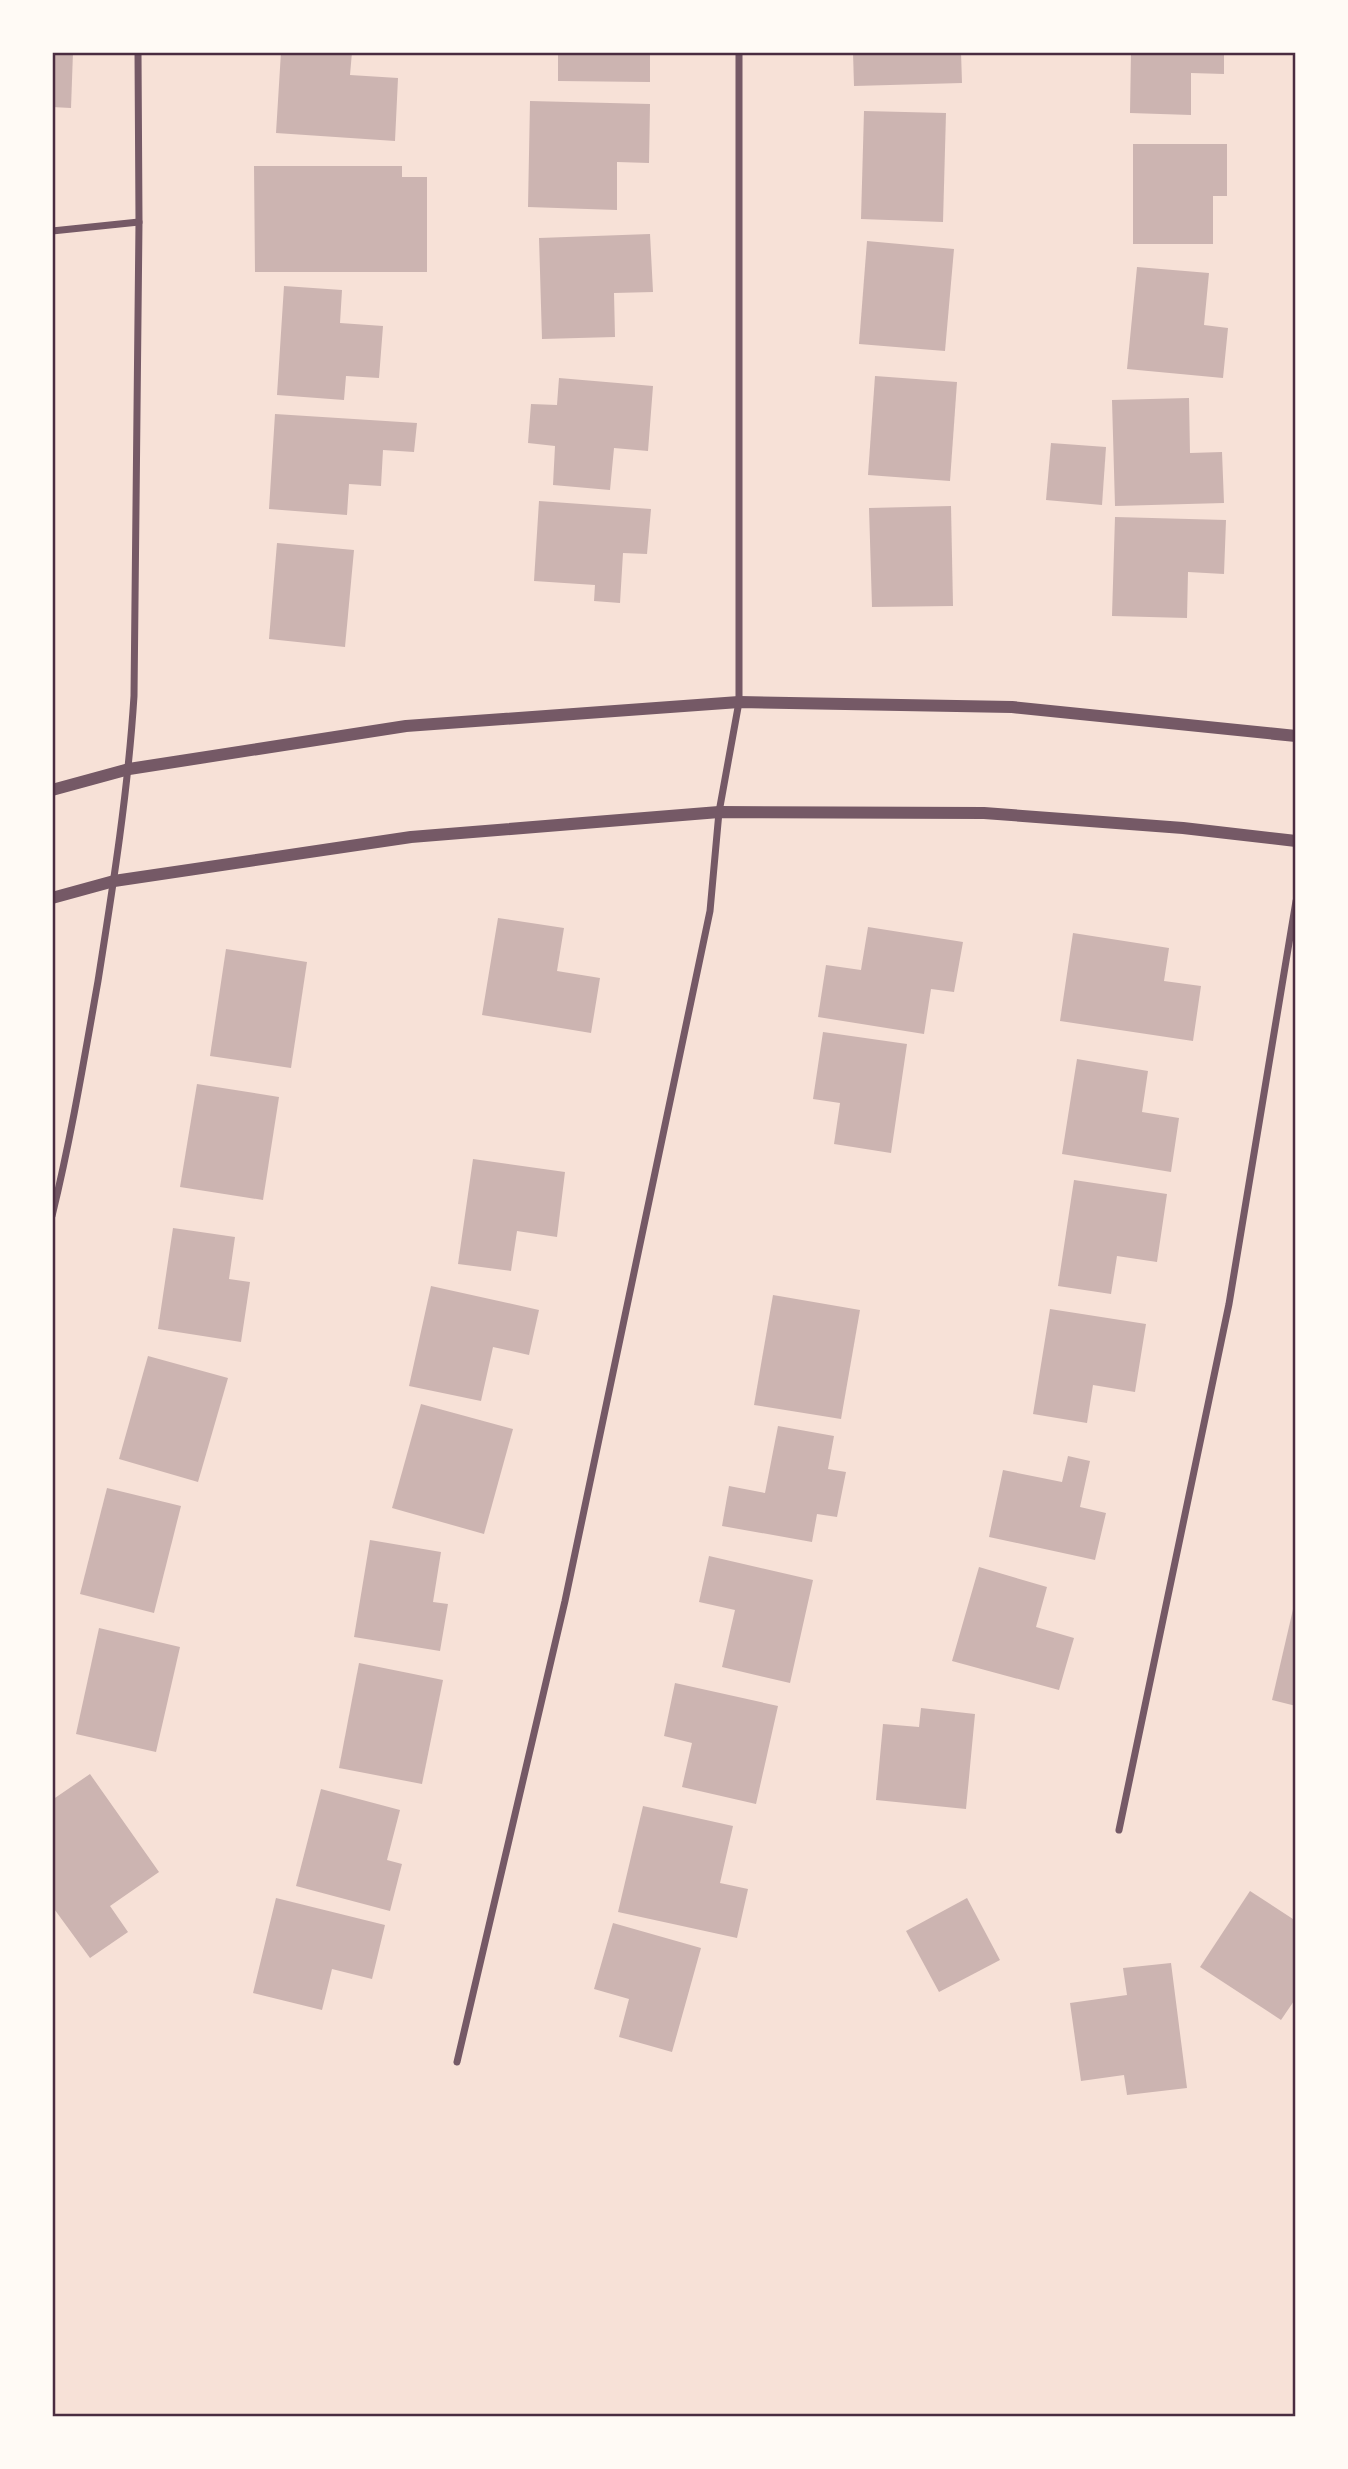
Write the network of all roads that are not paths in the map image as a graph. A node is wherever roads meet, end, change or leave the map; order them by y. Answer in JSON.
{"nodes":[{"id":1,"x":138,"y":52,"type":"edge"},
{"id":2,"x":739,"y":52,"type":"edge"},
{"id":3,"x":139,"y":222,"type":"junction"},
{"id":4,"x":52,"y":231,"type":"edge"},
{"id":5,"x":739,"y":702,"type":"junction"},
{"id":6,"x":1296,"y":736,"type":"edge"},
{"id":7,"x":129,"y":769,"type":"junction"},
{"id":8,"x":52,"y":790,"type":"edge"},
{"id":9,"x":719,"y":812,"type":"junction"},
{"id":10,"x":1296,"y":841,"type":"edge"},
{"id":11,"x":114,"y":881,"type":"junction"},
{"id":12,"x":52,"y":898,"type":"edge"},
{"id":13,"x":1296,"y":901,"type":"edge"},
{"id":14,"x":52,"y":1216,"type":"edge"},
{"id":15,"x":1119,"y":1830,"type":"dead end"},
{"id":16,"x":457,"y":2062,"type":"dead end"}],
"edges":[{"from":1,"to":3,"type":"street"},
{"from":2,"to":5,"type":"street"},
{"from":3,"to":4,"type":"street"},
{"from":3,"to":7,"type":"street"},
{"from":5,"to":6,"type":"street"},
{"from":5,"to":7,"type":"street"},
{"from":5,"to":9,"type":"street"},
{"from":7,"to":8,"type":"street"},
{"from":7,"to":11,"type":"street"},
{"from":9,"to":10,"type":"street"},
{"from":9,"to":11,"type":"street"},
{"from":9,"to":16,"type":"street"},
{"from":11,"to":12,"type":"street"},
{"from":11,"to":14,"type":"street"},
{"from":13,"to":15,"type":"street"}]}
